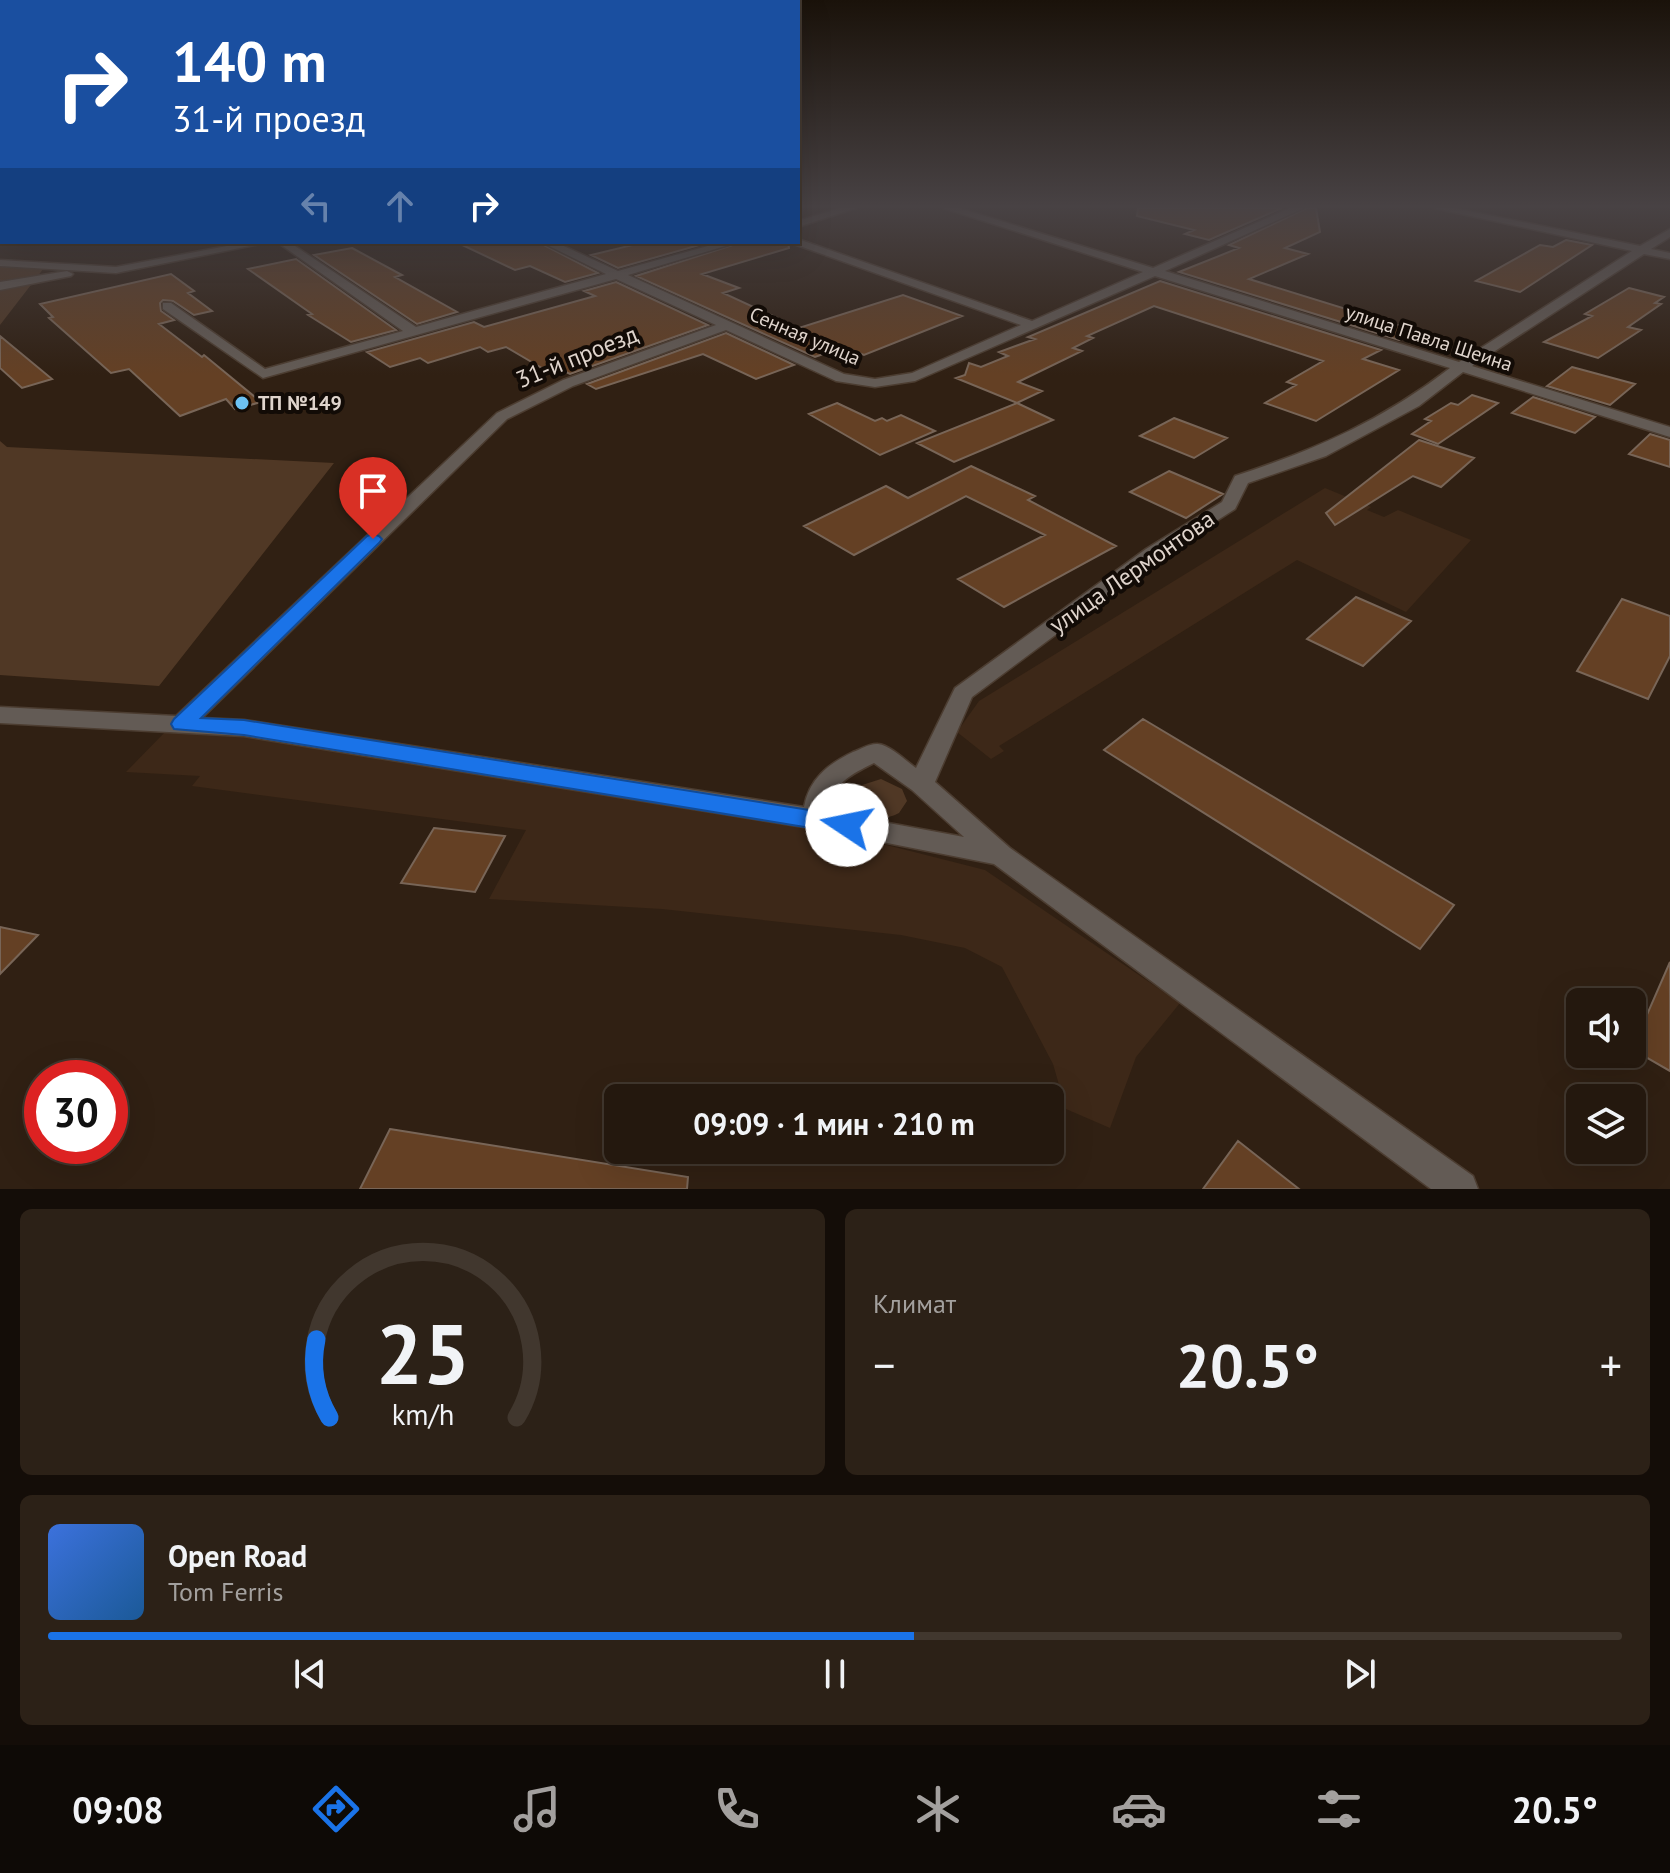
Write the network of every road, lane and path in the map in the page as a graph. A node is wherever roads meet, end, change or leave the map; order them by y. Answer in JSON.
{"nodes":[{"id":1,"x":10,"y":263,"type":"edge"},
{"id":2,"x":151,"y":263,"type":"edge"},
{"id":3,"x":314,"y":263,"type":"edge"},
{"id":4,"x":596,"y":263,"type":"edge"},
{"id":5,"x":658,"y":263,"type":"edge"},
{"id":6,"x":859,"y":263,"type":"edge"},
{"id":7,"x":1125,"y":263,"type":"edge"},
{"id":8,"x":1172,"y":263,"type":"edge"},
{"id":9,"x":1620,"y":263,"type":"edge"},
{"id":10,"x":101,"y":268,"type":"junction"},
{"id":11,"x":1152,"y":272,"type":"junction"},
{"id":12,"x":621,"y":274,"type":"junction"},
{"id":13,"x":0,"y":286,"type":"edge"},
{"id":14,"x":167,"y":306,"type":"dead end"},
{"id":15,"x":728,"y":325,"type":"junction"},
{"id":16,"x":1032,"y":325,"type":"junction"},
{"id":17,"x":414,"y":332,"type":"junction"},
{"id":18,"x":1458,"y":369,"type":"junction"},
{"id":19,"x":1670,"y":432,"type":"edge"},
{"id":20,"x":0,"y":715,"type":"edge"},
{"id":21,"x":182,"y":724,"type":"junction"},
{"id":22,"x":921,"y":784,"type":"junction"},
{"id":23,"x":816,"y":819,"type":"junction"},
{"id":24,"x":1001,"y":855,"type":"junction"},
{"id":25,"x":1460,"y":1189,"type":"edge"}],
"edges":[{"from":1,"to":10,"type":"street"},
{"from":2,"to":10,"type":"street"},
{"from":3,"to":17,"type":"street"},
{"from":4,"to":12,"type":"street","name":"Сенная улица"},
{"from":5,"to":12,"type":"street"},
{"from":6,"to":16,"type":"street"},
{"from":7,"to":11,"type":"street","name":"улица Павла Шеина"},
{"from":8,"to":11,"type":"street","name":"Сенная улица"},
{"from":9,"to":18,"type":"street","name":"улица Лермонтова"},
{"from":10,"to":13,"type":"street"},
{"from":11,"to":16,"type":"street","name":"Сенная улица"},
{"from":11,"to":18,"type":"street","name":"улица Павла Шеина"},
{"from":12,"to":15,"type":"street","name":"Сенная улица"},
{"from":12,"to":17,"type":"street"},
{"from":14,"to":17,"type":"street"},
{"from":15,"to":16,"type":"street","name":"Сенная улица"},
{"from":15,"to":21,"type":"street","name":"31-й проезд"},
{"from":18,"to":19,"type":"street","name":"улица Павла Шеина"},
{"from":18,"to":22,"type":"street","name":"улица Лермонтова"},
{"from":20,"to":21,"type":"street"},
{"from":21,"to":23,"type":"street"},
{"from":22,"to":23,"type":"street"},
{"from":22,"to":24,"type":"street"},
{"from":23,"to":24,"type":"street"},
{"from":24,"to":25,"type":"street"}]}
